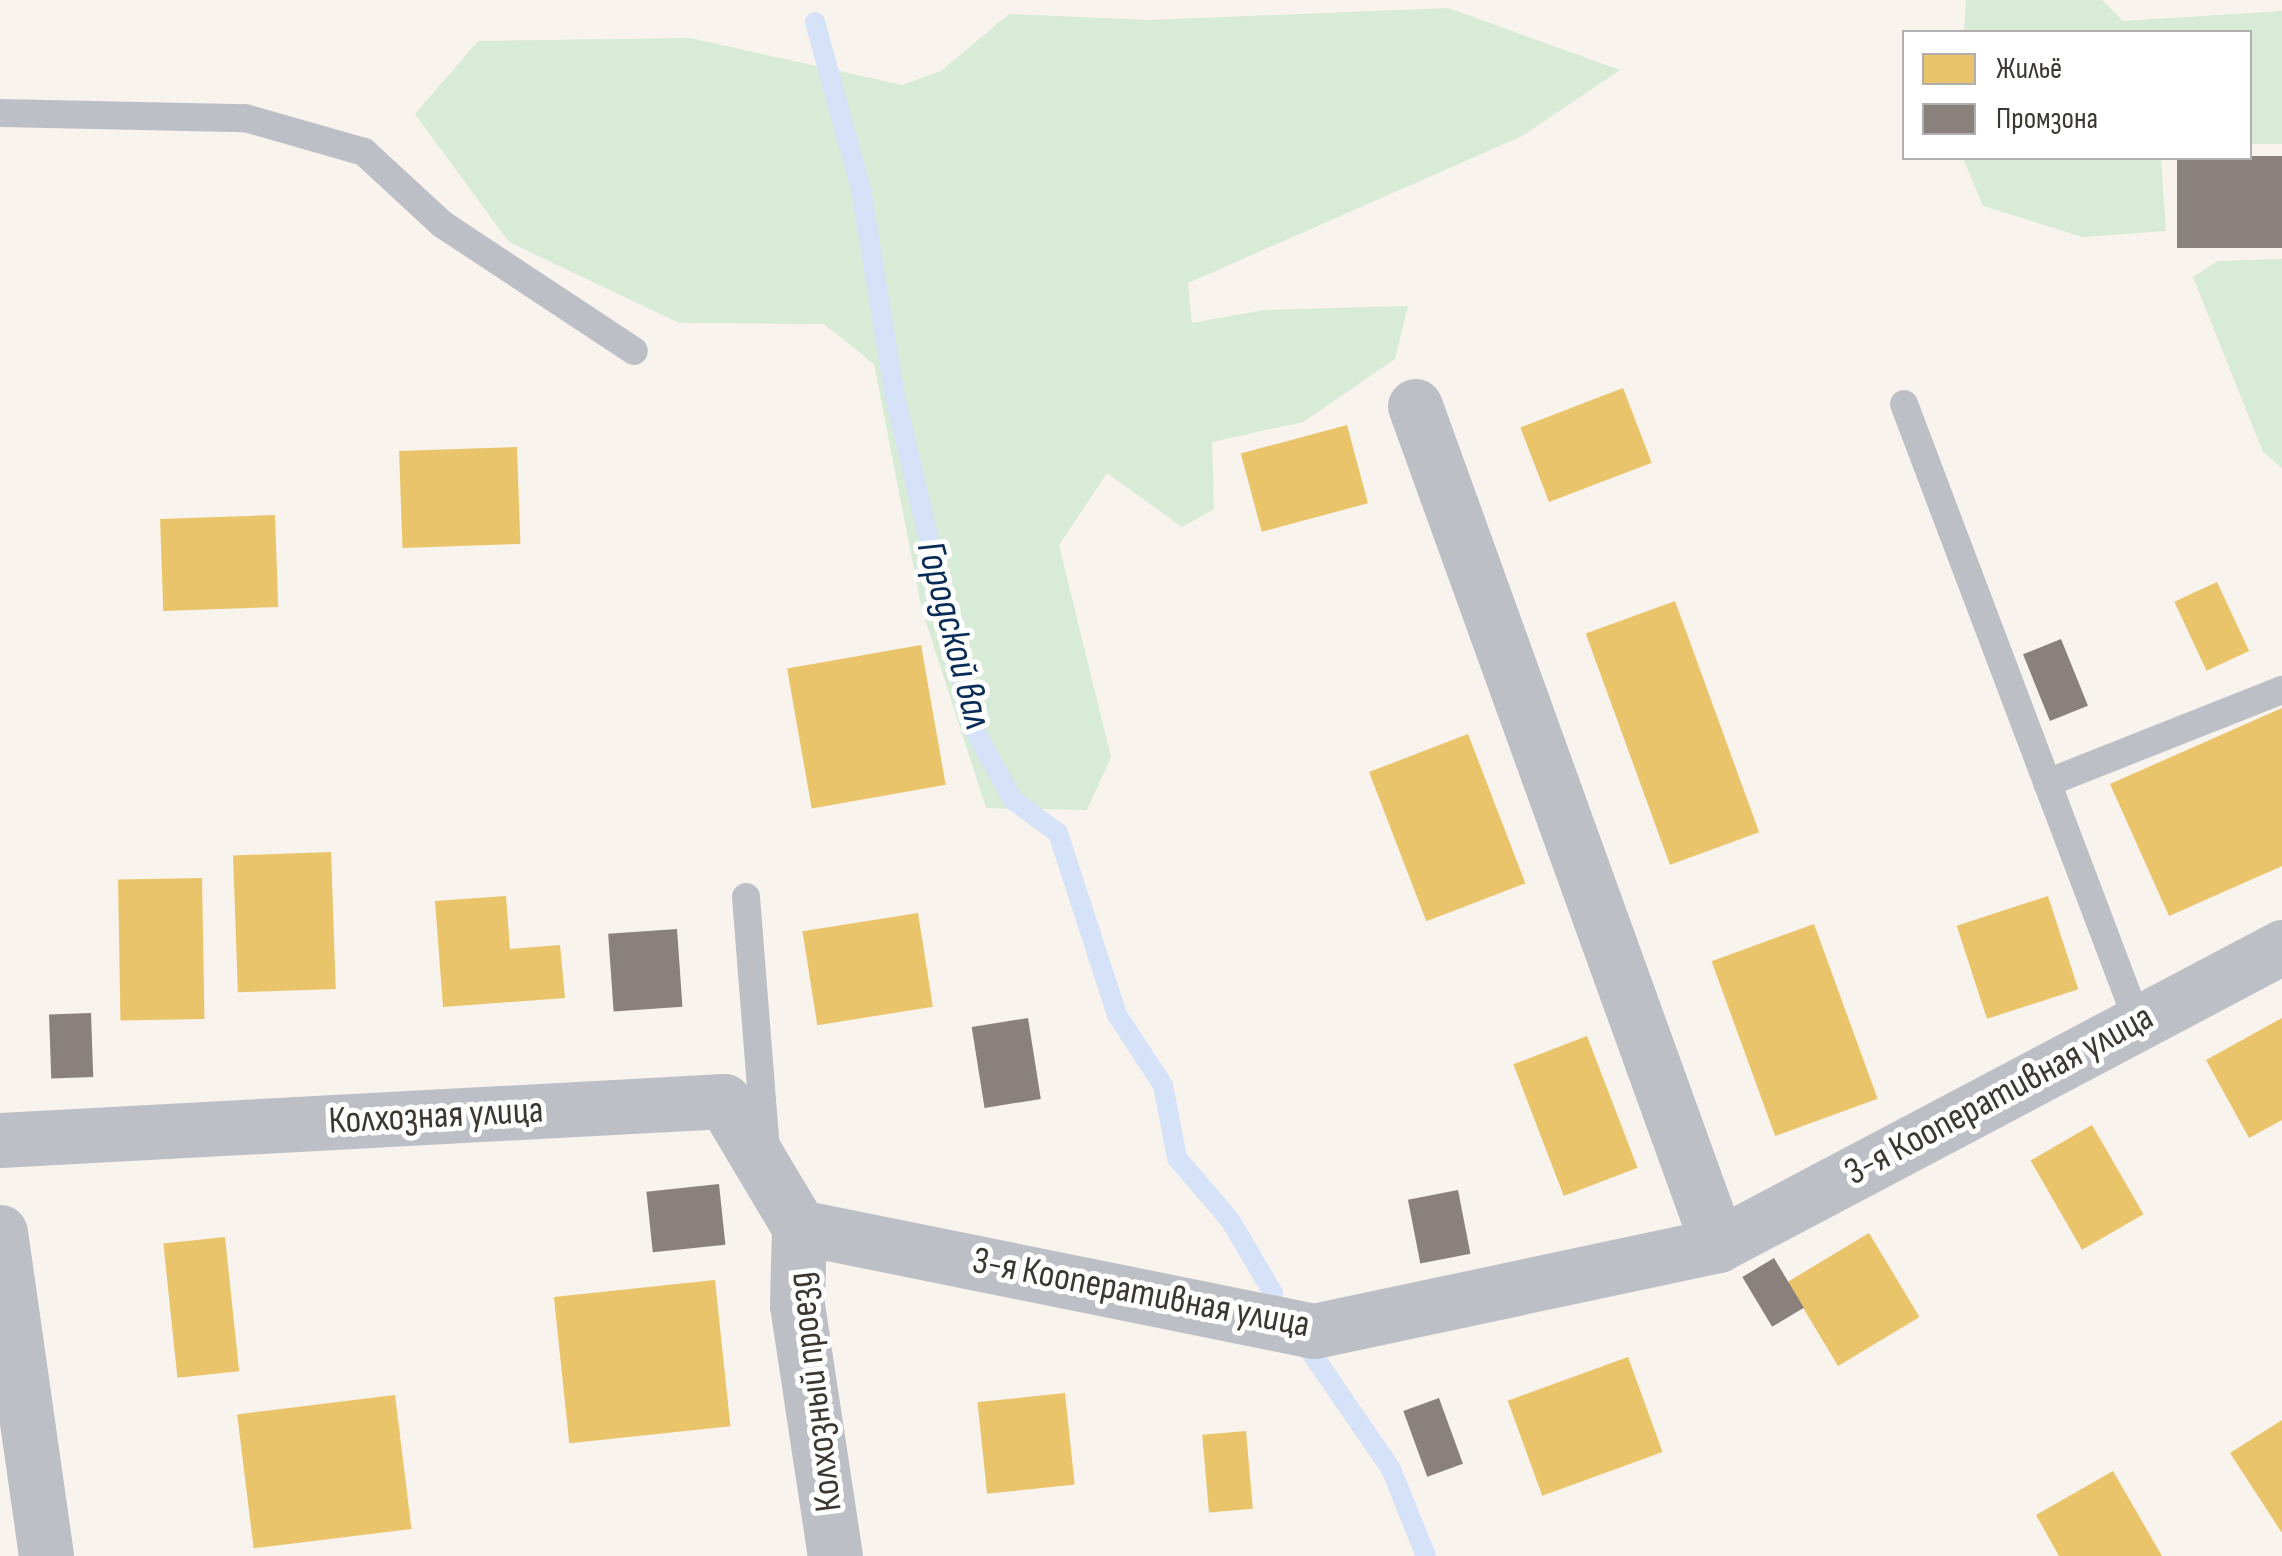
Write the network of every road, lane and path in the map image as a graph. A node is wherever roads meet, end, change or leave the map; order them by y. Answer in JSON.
{"nodes":[{"id":1,"x":0,"y":113,"type":"edge"},
{"id":2,"x":634,"y":351,"type":"dead end"},
{"id":3,"x":1904,"y":404,"type":"dead end"},
{"id":4,"x":1415,"y":406,"type":"dead end"},
{"id":5,"x":2282,"y":690,"type":"edge"},
{"id":6,"x":2047,"y":783,"type":"junction"},
{"id":7,"x":746,"y":898,"type":"dead end"},
{"id":8,"x":2282,"y":947,"type":"edge"},
{"id":9,"x":2137,"y":1020,"type":"junction"},
{"id":10,"x":0,"y":1140,"type":"edge"},
{"id":11,"x":768,"y":1176,"type":"junction"},
{"id":12,"x":799,"y":1227,"type":"junction"},
{"id":13,"x":0,"y":1232,"type":"edge"},
{"id":14,"x":1718,"y":1245,"type":"junction"},
{"id":15,"x":46,"y":1556,"type":"edge"},
{"id":16,"x":834,"y":1556,"type":"edge"}],
"edges":[{"from":1,"to":2,"type":"lane"},
{"from":3,"to":6,"type":"lane"},
{"from":4,"to":14,"type":"street"},
{"from":5,"to":6,"type":"lane"},
{"from":6,"to":9,"type":"lane"},
{"from":7,"to":11,"type":"lane"},
{"from":8,"to":9,"type":"street","name":"3-я Кооперативная улица"},
{"from":9,"to":14,"type":"street","name":"3-я Кооперативная улица"},
{"from":10,"to":11,"type":"street","name":"Колхозная улица"},
{"from":11,"to":12,"type":"street","name":"Колхозная улица"},
{"from":12,"to":14,"type":"street","name":"3-я Кооперативная улица"},
{"from":12,"to":16,"type":"street","name":"Колхозный проезд"},
{"from":13,"to":15,"type":"street"}]}
